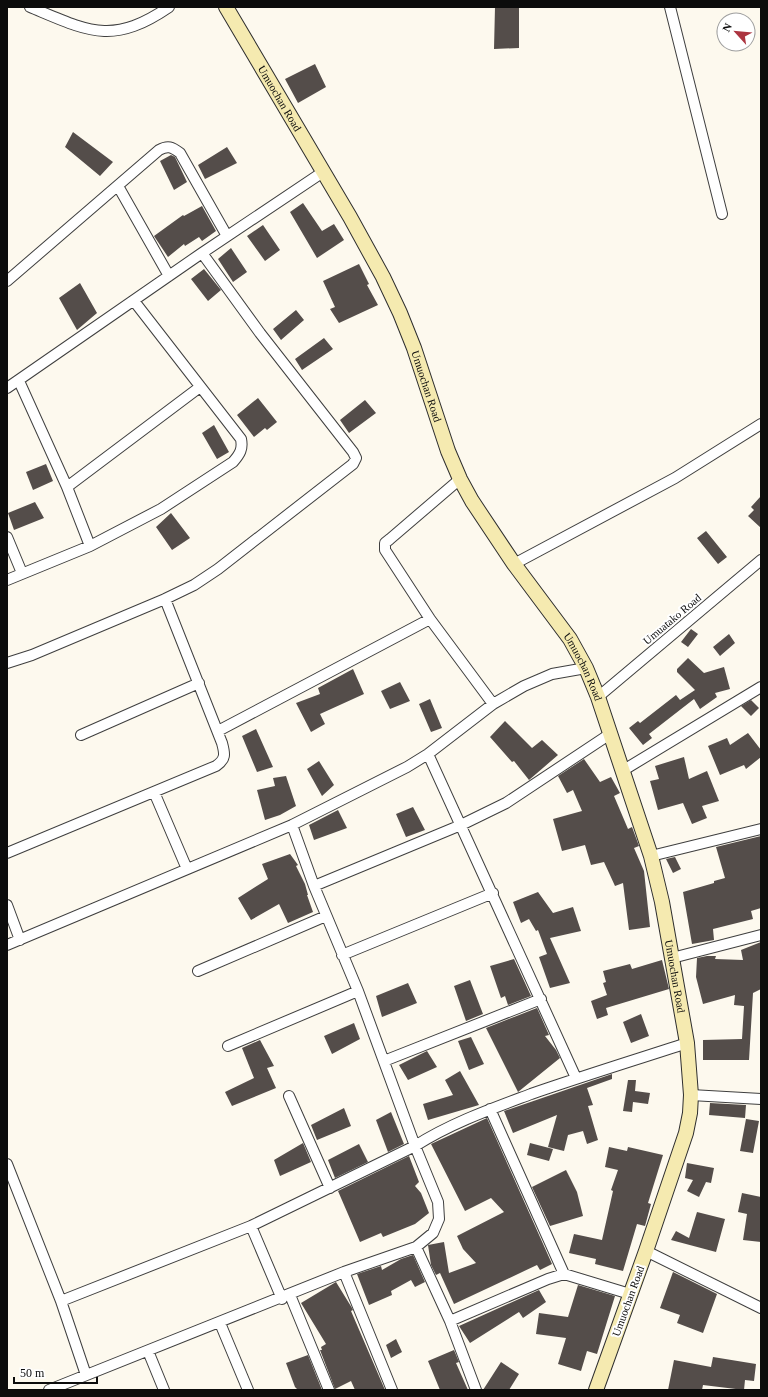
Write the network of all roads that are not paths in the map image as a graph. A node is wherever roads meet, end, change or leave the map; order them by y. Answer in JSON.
{"nodes":[{"id":1,"x":30,"y":7,"type":"edge"},
{"id":2,"x":169,"y":7,"type":"edge"},
{"id":3,"x":226,"y":7,"type":"edge"},
{"id":4,"x":670,"y":7,"type":"edge"},
{"id":5,"x":323,"y":172,"type":"junction"},
{"id":6,"x":118,"y":186,"type":"junction"},
{"id":7,"x":722,"y":214,"type":"dead end"},
{"id":8,"x":227,"y":236,"type":"junction"},
{"id":9,"x":202,"y":253,"type":"junction"},
{"id":10,"x":169,"y":276,"type":"junction"},
{"id":11,"x":7,"y":281,"type":"edge"},
{"id":12,"x":134,"y":301,"type":"junction"},
{"id":13,"x":19,"y":381,"type":"junction"},
{"id":14,"x":200,"y":387,"type":"junction"},
{"id":15,"x":7,"y":388,"type":"edge"},
{"id":16,"x":761,"y":424,"type":"edge"},
{"id":17,"x":460,"y":479,"type":"junction"},
{"id":18,"x":67,"y":487,"type":"junction"},
{"id":19,"x":7,"y":537,"type":"edge"},
{"id":20,"x":90,"y":546,"type":"junction"},
{"id":21,"x":761,"y":560,"type":"edge"},
{"id":22,"x":514,"y":564,"type":"junction"},
{"id":23,"x":22,"y":573,"type":"junction"},
{"id":24,"x":7,"y":580,"type":"edge"},
{"id":25,"x":165,"y":599,"type":"junction"},
{"id":26,"x":430,"y":619,"type":"junction"},
{"id":27,"x":7,"y":663,"type":"edge"},
{"id":28,"x":586,"y":668,"type":"junction"},
{"id":29,"x":198,"y":683,"type":"junction"},
{"id":30,"x":761,"y":687,"type":"edge"},
{"id":31,"x":598,"y":697,"type":"junction"},
{"id":32,"x":493,"y":704,"type":"junction"},
{"id":33,"x":218,"y":731,"type":"junction"},
{"id":34,"x":610,"y":734,"type":"junction"},
{"id":35,"x":81,"y":735,"type":"dead end"},
{"id":36,"x":428,"y":754,"type":"junction"},
{"id":37,"x":622,"y":771,"type":"junction"},
{"id":38,"x":154,"y":792,"type":"junction"},
{"id":39,"x":292,"y":825,"type":"junction"},
{"id":40,"x":461,"y":825,"type":"junction"},
{"id":41,"x":761,"y":829,"type":"edge"},
{"id":42,"x":7,"y":853,"type":"edge"},
{"id":43,"x":651,"y":856,"type":"junction"},
{"id":44,"x":187,"y":869,"type":"junction"},
{"id":45,"x":314,"y":886,"type":"junction"},
{"id":46,"x":493,"y":893,"type":"junction"},
{"id":47,"x":7,"y":905,"type":"edge"},
{"id":48,"x":326,"y":916,"type":"junction"},
{"id":49,"x":761,"y":935,"type":"edge"},
{"id":50,"x":20,"y":940,"type":"junction"},
{"id":51,"x":7,"y":945,"type":"edge"},
{"id":52,"x":342,"y":955,"type":"junction"},
{"id":53,"x":672,"y":958,"type":"junction"},
{"id":54,"x":198,"y":971,"type":"dead end"},
{"id":55,"x":358,"y":991,"type":"junction"},
{"id":56,"x":541,"y":999,"type":"junction"},
{"id":57,"x":687,"y":1043,"type":"junction"},
{"id":58,"x":228,"y":1046,"type":"dead end"},
{"id":59,"x":384,"y":1061,"type":"junction"},
{"id":60,"x":576,"y":1078,"type":"junction"},
{"id":61,"x":691,"y":1095,"type":"junction"},
{"id":62,"x":289,"y":1096,"type":"dead end"},
{"id":63,"x":761,"y":1099,"type":"edge"},
{"id":64,"x":490,"y":1109,"type":"junction"},
{"id":65,"x":415,"y":1146,"type":"junction"},
{"id":66,"x":7,"y":1164,"type":"edge"},
{"id":67,"x":330,"y":1188,"type":"junction"},
{"id":68,"x":251,"y":1226,"type":"junction"},
{"id":69,"x":416,"y":1247,"type":"junction"},
{"id":70,"x":646,"y":1251,"type":"junction"},
{"id":71,"x":344,"y":1272,"type":"junction"},
{"id":72,"x":564,"y":1274,"type":"junction"},
{"id":73,"x":630,"y":1294,"type":"junction"},
{"id":74,"x":286,"y":1297,"type":"junction"},
{"id":75,"x":61,"y":1301,"type":"junction"},
{"id":76,"x":761,"y":1308,"type":"edge"},
{"id":77,"x":450,"y":1322,"type":"junction"},
{"id":78,"x":220,"y":1323,"type":"junction"},
{"id":79,"x":148,"y":1351,"type":"junction"},
{"id":80,"x":86,"y":1375,"type":"junction"},
{"id":81,"x":49,"y":1390,"type":"edge"},
{"id":82,"x":164,"y":1390,"type":"edge"},
{"id":83,"x":248,"y":1390,"type":"edge"},
{"id":84,"x":329,"y":1390,"type":"edge"},
{"id":85,"x":392,"y":1390,"type":"edge"},
{"id":86,"x":476,"y":1390,"type":"edge"},
{"id":87,"x":596,"y":1390,"type":"edge"}],
"edges":[{"from":1,"to":2,"type":"street"},
{"from":3,"to":5,"type":"street","name":"Umuochan Road"},
{"from":4,"to":7,"type":"street"},
{"from":5,"to":8,"type":"street"},
{"from":5,"to":17,"type":"street","name":"Umuochan Road"},
{"from":6,"to":8,"type":"street"},
{"from":6,"to":10,"type":"street"},
{"from":6,"to":11,"type":"street"},
{"from":8,"to":9,"type":"street"},
{"from":9,"to":10,"type":"street"},
{"from":9,"to":25,"type":"street"},
{"from":10,"to":12,"type":"street"},
{"from":12,"to":13,"type":"street"},
{"from":12,"to":14,"type":"street"},
{"from":13,"to":15,"type":"street"},
{"from":13,"to":18,"type":"street"},
{"from":14,"to":18,"type":"street"},
{"from":14,"to":20,"type":"street"},
{"from":16,"to":22,"type":"street"},
{"from":17,"to":22,"type":"street","name":"Umuochan Road"},
{"from":17,"to":26,"type":"street"},
{"from":18,"to":20,"type":"street"},
{"from":19,"to":23,"type":"street"},
{"from":20,"to":23,"type":"street"},
{"from":21,"to":31,"type":"street","name":"Umuatako Road"},
{"from":22,"to":28,"type":"street","name":"Umuochan Road"},
{"from":23,"to":24,"type":"street"},
{"from":25,"to":27,"type":"street"},
{"from":25,"to":29,"type":"street"},
{"from":26,"to":32,"type":"street"},
{"from":26,"to":33,"type":"street"},
{"from":28,"to":31,"type":"street","name":"Umuochan Road"},
{"from":28,"to":32,"type":"street"},
{"from":29,"to":33,"type":"street"},
{"from":29,"to":35,"type":"street"},
{"from":30,"to":37,"type":"street"},
{"from":31,"to":34,"type":"street","name":"Umuochan Road"},
{"from":32,"to":36,"type":"street"},
{"from":33,"to":38,"type":"street"},
{"from":34,"to":37,"type":"street","name":"Umuochan Road"},
{"from":34,"to":40,"type":"street"},
{"from":36,"to":39,"type":"street"},
{"from":36,"to":40,"type":"street"},
{"from":37,"to":43,"type":"street","name":"Umuochan Road"},
{"from":38,"to":42,"type":"street"},
{"from":38,"to":44,"type":"street"},
{"from":39,"to":44,"type":"street"},
{"from":39,"to":45,"type":"street"},
{"from":40,"to":45,"type":"street"},
{"from":40,"to":46,"type":"street"},
{"from":41,"to":43,"type":"street"},
{"from":43,"to":53,"type":"street","name":"Umuochan Road"},
{"from":44,"to":50,"type":"street"},
{"from":45,"to":48,"type":"street"},
{"from":46,"to":52,"type":"street"},
{"from":46,"to":56,"type":"street"},
{"from":47,"to":50,"type":"street"},
{"from":48,"to":52,"type":"street"},
{"from":48,"to":54,"type":"street"},
{"from":49,"to":53,"type":"street"},
{"from":50,"to":51,"type":"street"},
{"from":52,"to":55,"type":"street"},
{"from":53,"to":57,"type":"street","name":"Umuochan Road"},
{"from":55,"to":58,"type":"street"},
{"from":55,"to":59,"type":"street"},
{"from":56,"to":59,"type":"street"},
{"from":56,"to":60,"type":"street"},
{"from":57,"to":60,"type":"street"},
{"from":57,"to":61,"type":"street","name":"Umuochan Road"},
{"from":59,"to":65,"type":"street"},
{"from":60,"to":64,"type":"street"},
{"from":61,"to":63,"type":"street"},
{"from":61,"to":70,"type":"street","name":"Umuochan Road"},
{"from":62,"to":67,"type":"street"},
{"from":64,"to":65,"type":"street"},
{"from":64,"to":72,"type":"street"},
{"from":65,"to":67,"type":"street"},
{"from":65,"to":69,"type":"street"},
{"from":66,"to":75,"type":"street"},
{"from":67,"to":68,"type":"street"},
{"from":68,"to":74,"type":"street"},
{"from":68,"to":75,"type":"street"},
{"from":69,"to":71,"type":"street"},
{"from":69,"to":77,"type":"street"},
{"from":70,"to":73,"type":"street","name":"Umuochan Road"},
{"from":70,"to":76,"type":"street"},
{"from":71,"to":74,"type":"street"},
{"from":71,"to":85,"type":"street"},
{"from":72,"to":73,"type":"street"},
{"from":72,"to":77,"type":"street"},
{"from":73,"to":87,"type":"street","name":"Umuochan Road"},
{"from":74,"to":78,"type":"street"},
{"from":74,"to":84,"type":"street"},
{"from":75,"to":80,"type":"street"},
{"from":77,"to":86,"type":"street"},
{"from":78,"to":79,"type":"street"},
{"from":78,"to":83,"type":"street"},
{"from":79,"to":80,"type":"street"},
{"from":79,"to":82,"type":"street"},
{"from":80,"to":81,"type":"street"}]}
